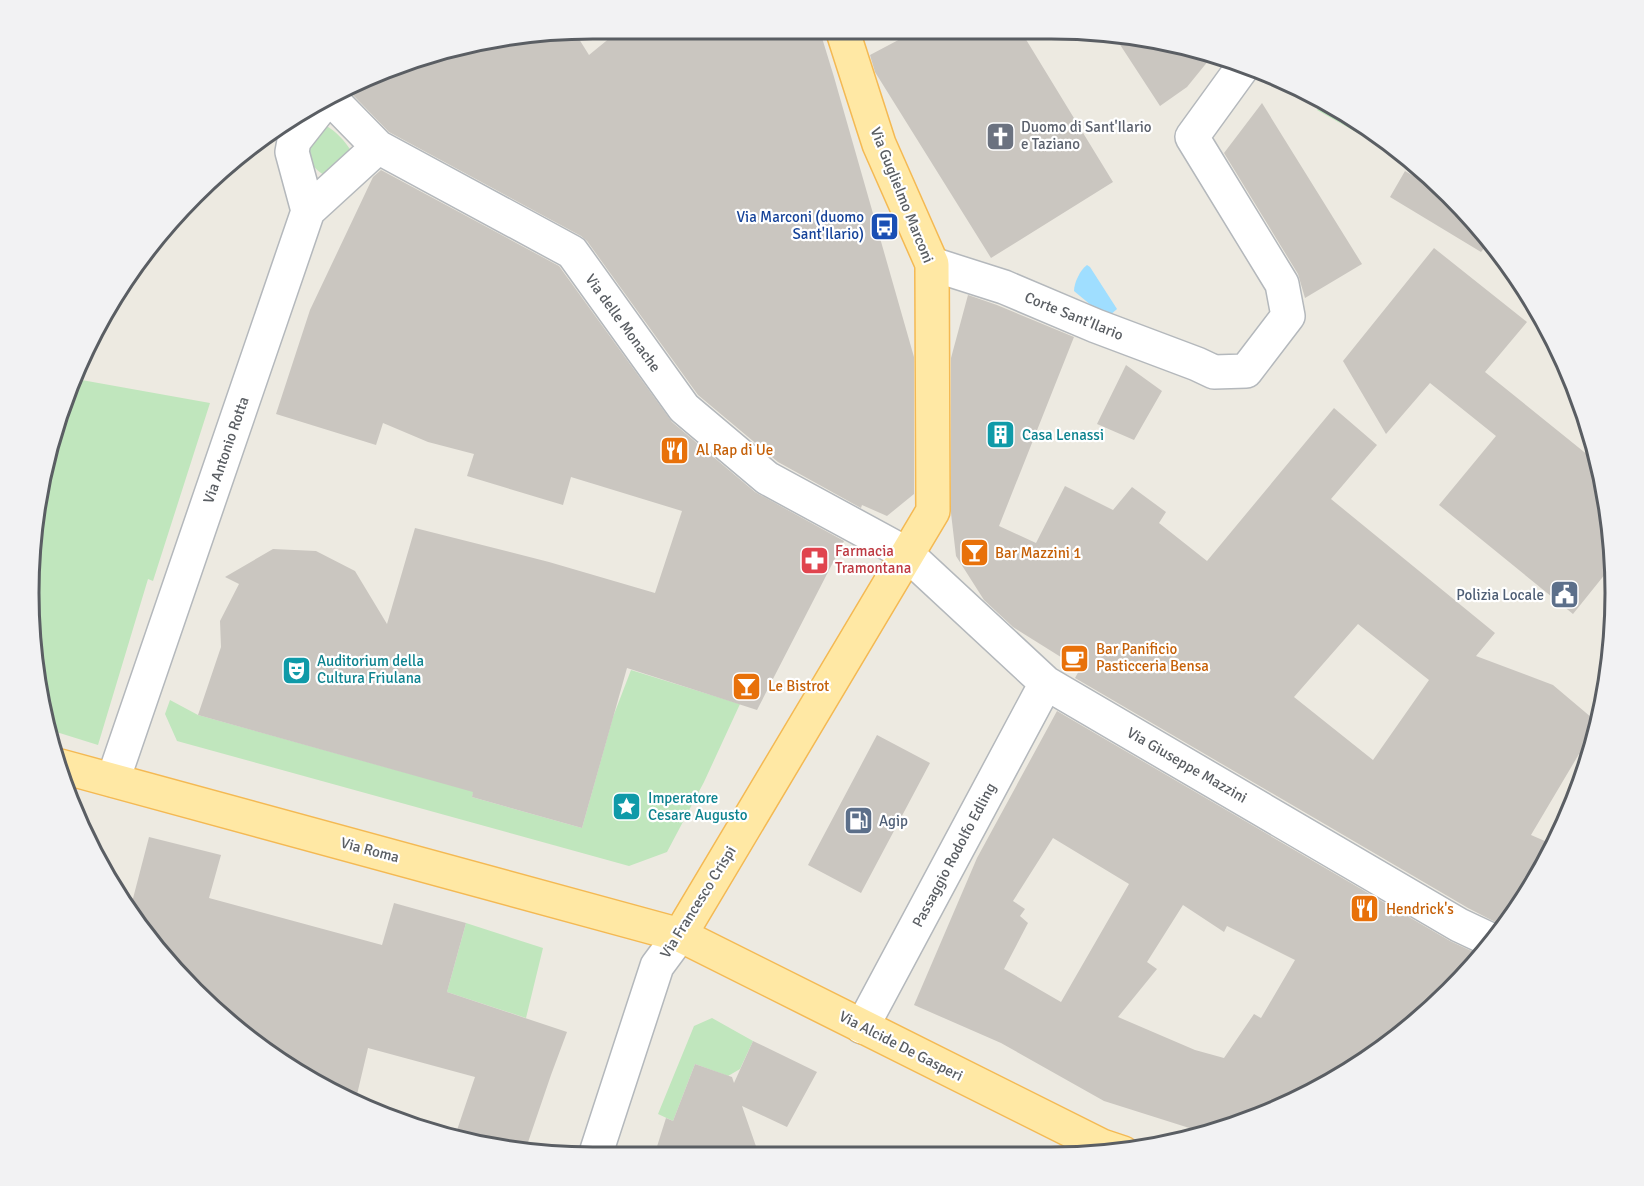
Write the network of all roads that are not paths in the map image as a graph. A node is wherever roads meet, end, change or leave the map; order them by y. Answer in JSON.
{"nodes":[{"id":1,"x":846,"y":39,"type":"edge"},
{"id":2,"x":1239,"y":72,"type":"edge"},
{"id":3,"x":335,"y":103,"type":"edge"},
{"id":4,"x":316,"y":113,"type":"edge"},
{"id":5,"x":378,"y":147,"type":"junction"},
{"id":6,"x":308,"y":211,"type":"junction"},
{"id":7,"x":932,"y":264,"type":"junction"},
{"id":8,"x":933,"y":511,"type":"joint"},
{"id":9,"x":907,"y":554,"type":"junction"},
{"id":10,"x":1046,"y":682,"type":"junction"},
{"id":11,"x":67,"y":768,"type":"edge"},
{"id":12,"x":113,"y":780,"type":"junction"},
{"id":13,"x":680,"y":935,"type":"junction"},
{"id":14,"x":1485,"y":937,"type":"edge"},
{"id":15,"x":862,"y":1027,"type":"junction"},
{"id":16,"x":1099,"y":1145,"type":"edge"},
{"id":17,"x":598,"y":1147,"type":"edge"}],
"edges":[{"from":1,"to":7,"type":"main road","name":"Via Guglielmo Marconi"},
{"from":2,"to":7,"type":"street","name":"Corte Sant'Ilario"},
{"from":3,"to":5,"type":"street","name":"Via delle Monache"},
{"from":4,"to":6,"type":"street"},
{"from":5,"to":6,"type":"street","name":"Via Antonio Rotta"},
{"from":5,"to":9,"type":"street","name":"Via delle Monache"},
{"from":6,"to":12,"type":"street","name":"Via Antonio Rotta"},
{"from":7,"to":8,"type":"main road","name":"Via Guglielmo Marconi"},
{"from":8,"to":9,"type":"main road","name":"Via Francesco Crispi"},
{"from":9,"to":10,"type":"street","name":"Via Giuseppe Mazzini"},
{"from":9,"to":13,"type":"main road","name":"Via Francesco Crispi"},
{"from":10,"to":14,"type":"street","name":"Via Giuseppe Mazzini"},
{"from":10,"to":15,"type":"street","name":"Passaggio Rodolfo Edling"},
{"from":11,"to":12,"type":"main road","name":"Via Roma"},
{"from":12,"to":13,"type":"main road","name":"Via Roma"},
{"from":13,"to":15,"type":"main road","name":"Via Alcide De Gasperi"},
{"from":13,"to":17,"type":"street","name":"Via Francesco Crispi"},
{"from":15,"to":16,"type":"main road","name":"Via Alcide De Gasperi"}]}
